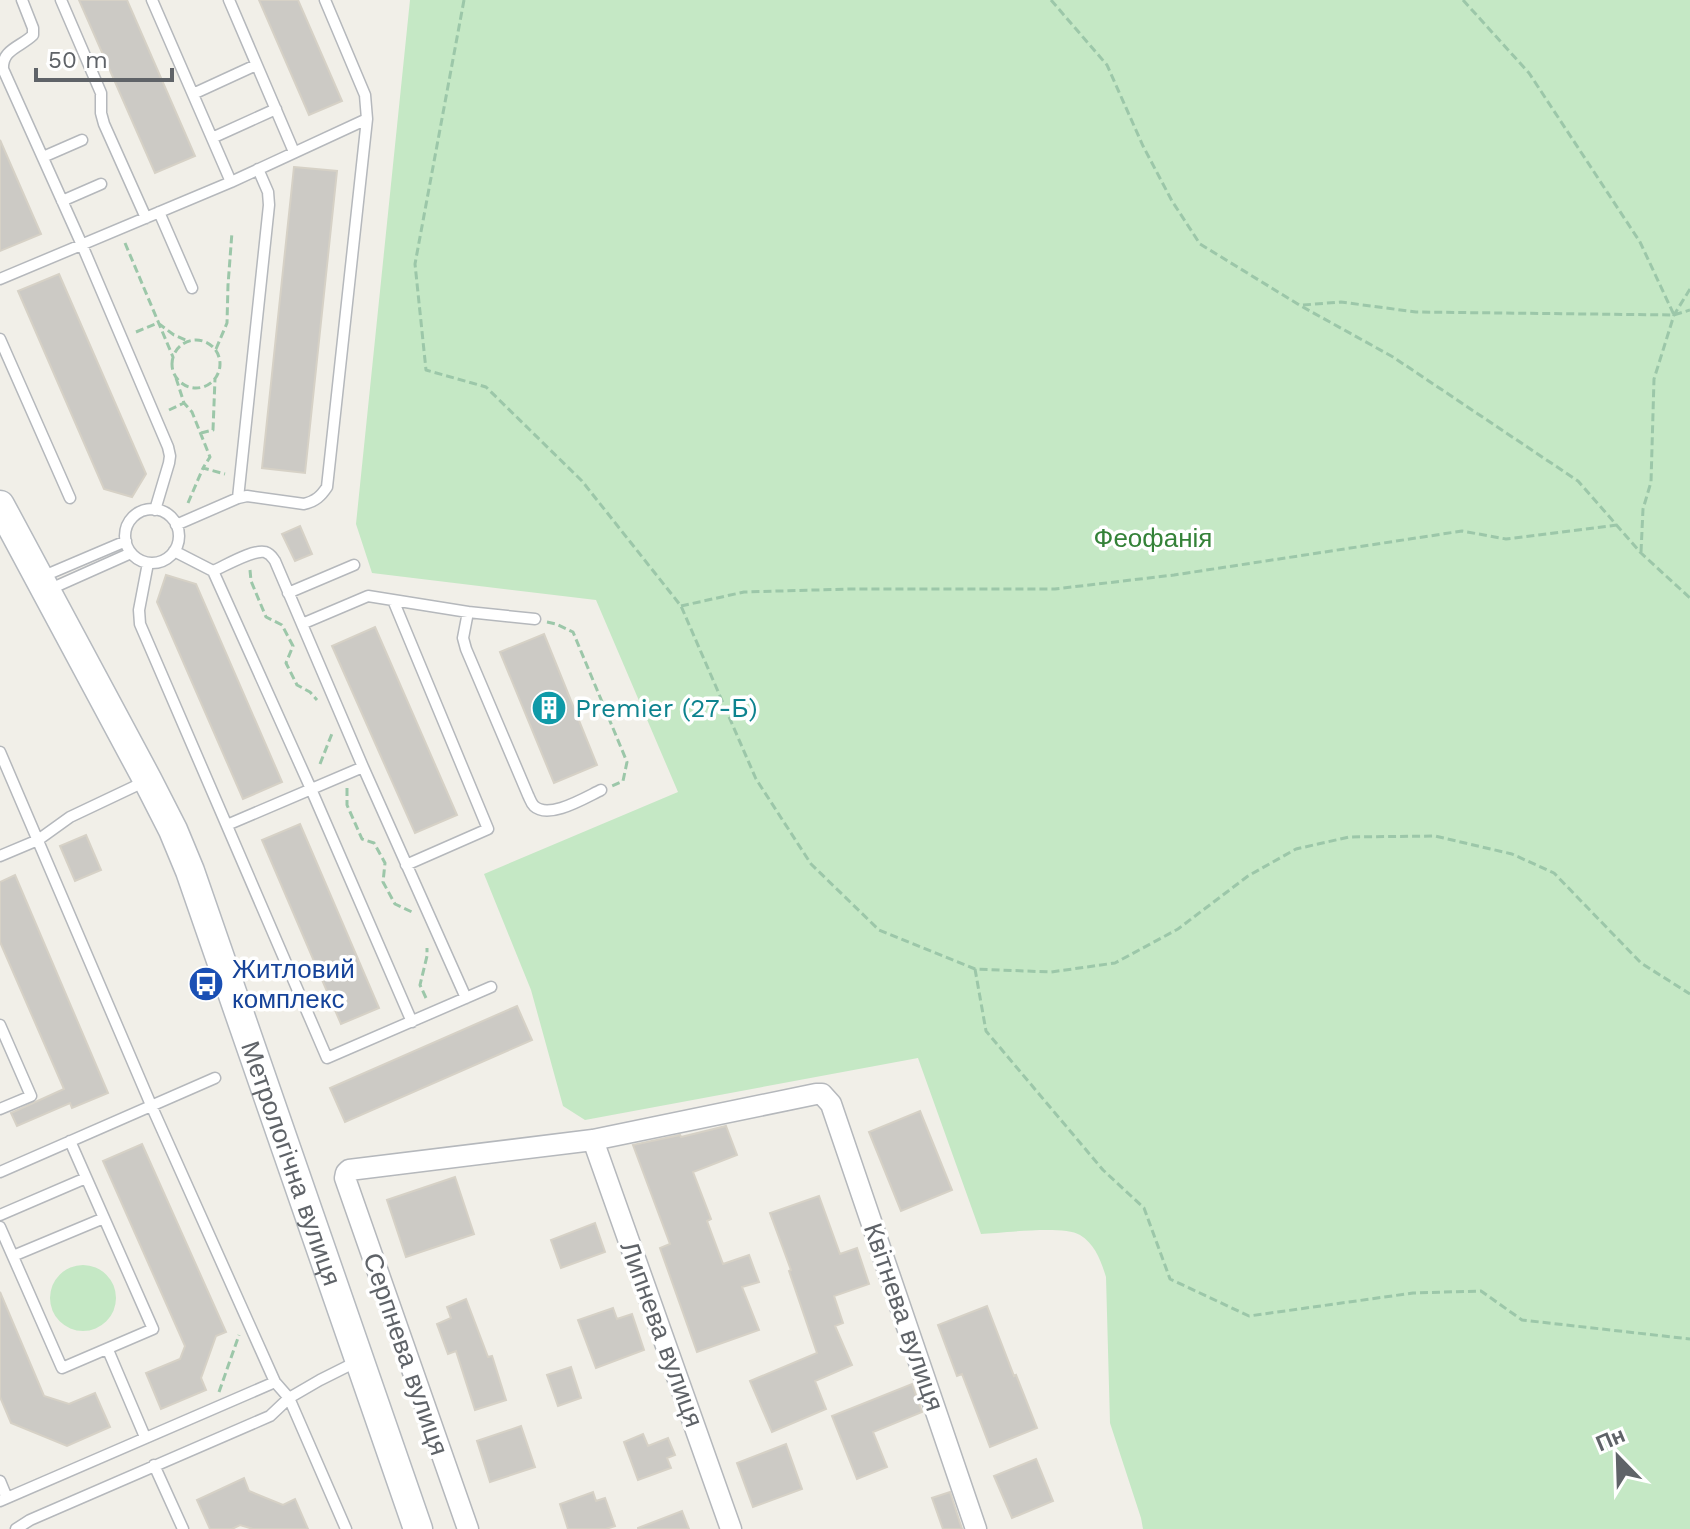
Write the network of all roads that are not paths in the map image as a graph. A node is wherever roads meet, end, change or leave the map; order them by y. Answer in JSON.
{"nodes":[{"id":1,"x":22,"y":0,"type":"edge"},
{"id":2,"x":61,"y":0,"type":"edge"},
{"id":3,"x":152,"y":0,"type":"edge"},
{"id":4,"x":229,"y":0,"type":"edge"},
{"id":5,"x":325,"y":0,"type":"edge"},
{"id":6,"x":256,"y":65,"type":"junction"},
{"id":7,"x":193,"y":94,"type":"junction"},
{"id":8,"x":276,"y":109,"type":"junction"},
{"id":9,"x":367,"y":119,"type":"junction"},
{"id":10,"x":212,"y":138,"type":"junction"},
{"id":11,"x":82,"y":140,"type":"dead end"},
{"id":12,"x":294,"y":152,"type":"junction"},
{"id":13,"x":43,"y":157,"type":"junction"},
{"id":14,"x":258,"y":169,"type":"junction"},
{"id":15,"x":231,"y":182,"type":"junction"},
{"id":16,"x":101,"y":184,"type":"dead end"},
{"id":17,"x":62,"y":201,"type":"junction"},
{"id":18,"x":159,"y":212,"type":"junction"},
{"id":19,"x":146,"y":218,"type":"junction"},
{"id":20,"x":82,"y":245,"type":"junction"},
{"id":21,"x":0,"y":279,"type":"edge"},
{"id":22,"x":192,"y":288,"type":"dead end"},
{"id":23,"x":0,"y":339,"type":"edge"},
{"id":24,"x":70,"y":498,"type":"dead end"},
{"id":25,"x":238,"y":498,"type":"junction"},
{"id":26,"x":0,"y":505,"type":"edge"},
{"id":27,"x":155,"y":510,"type":"junction"},
{"id":28,"x":176,"y":525,"type":"junction"},
{"id":29,"x":126,"y":541,"type":"junction"},
{"id":30,"x":174,"y":551,"type":"junction"},
{"id":31,"x":131,"y":553,"type":"junction"},
{"id":32,"x":148,"y":563,"type":"junction"},
{"id":33,"x":354,"y":565,"type":"dead end"},
{"id":34,"x":213,"y":571,"type":"junction"},
{"id":35,"x":43,"y":584,"type":"junction"},
{"id":36,"x":288,"y":593,"type":"junction"},
{"id":37,"x":393,"y":600,"type":"junction"},
{"id":38,"x":468,"y":612,"type":"junction"},
{"id":39,"x":535,"y":619,"type":"road end"},
{"id":40,"x":302,"y":624,"type":"junction"},
{"id":41,"x":0,"y":752,"type":"edge"},
{"id":42,"x":363,"y":767,"type":"junction"},
{"id":43,"x":148,"y":781,"type":"junction"},
{"id":44,"x":311,"y":789,"type":"junction"},
{"id":45,"x":601,"y":790,"type":"road end"},
{"id":46,"x":227,"y":825,"type":"junction"},
{"id":47,"x":38,"y":840,"type":"junction"},
{"id":48,"x":0,"y":856,"type":"edge"},
{"id":49,"x":406,"y":865,"type":"junction"},
{"id":50,"x":491,"y":987,"type":"dead end"},
{"id":51,"x":466,"y":998,"type":"junction"},
{"id":52,"x":412,"y":1022,"type":"junction"},
{"id":53,"x":0,"y":1025,"type":"edge"},
{"id":54,"x":215,"y":1078,"type":"dead end"},
{"id":55,"x":151,"y":1105,"type":"junction"},
{"id":56,"x":0,"y":1109,"type":"edge"},
{"id":57,"x":593,"y":1140,"type":"junction"},
{"id":58,"x":70,"y":1141,"type":"junction"},
{"id":59,"x":0,"y":1172,"type":"edge"},
{"id":60,"x":86,"y":1178,"type":"junction"},
{"id":61,"x":0,"y":1215,"type":"edge"},
{"id":62,"x":104,"y":1218,"type":"junction"},
{"id":63,"x":0,"y":1227,"type":"edge"},
{"id":64,"x":13,"y":1256,"type":"junction"},
{"id":65,"x":108,"y":1350,"type":"junction"},
{"id":66,"x":360,"y":1360,"type":"junction"},
{"id":67,"x":275,"y":1382,"type":"junction"},
{"id":68,"x":289,"y":1398,"type":"junction"},
{"id":69,"x":145,"y":1437,"type":"junction"},
{"id":70,"x":154,"y":1465,"type":"junction"},
{"id":71,"x":0,"y":1481,"type":"edge"},
{"id":72,"x":4,"y":1499,"type":"edge"},
{"id":73,"x":20,"y":1528,"type":"edge"},
{"id":74,"x":183,"y":1529,"type":"edge"},
{"id":75,"x":346,"y":1529,"type":"edge"},
{"id":76,"x":418,"y":1529,"type":"edge"},
{"id":77,"x":468,"y":1529,"type":"edge"},
{"id":78,"x":731,"y":1529,"type":"edge"},
{"id":79,"x":976,"y":1529,"type":"edge"}],
"edges":[{"from":1,"to":13,"type":"lane"},
{"from":2,"to":19,"type":"lane"},
{"from":3,"to":7,"type":"lane"},
{"from":4,"to":6,"type":"lane"},
{"from":5,"to":9,"type":"lane"},
{"from":6,"to":7,"type":"lane"},
{"from":6,"to":8,"type":"lane"},
{"from":7,"to":10,"type":"lane"},
{"from":8,"to":10,"type":"lane"},
{"from":8,"to":12,"type":"lane"},
{"from":9,"to":12,"type":"lane"},
{"from":9,"to":25,"type":"lane"},
{"from":10,"to":15,"type":"lane"},
{"from":11,"to":13,"type":"lane"},
{"from":12,"to":14,"type":"lane"},
{"from":13,"to":17,"type":"lane"},
{"from":14,"to":15,"type":"lane"},
{"from":14,"to":25,"type":"lane"},
{"from":15,"to":18,"type":"lane"},
{"from":16,"to":17,"type":"lane"},
{"from":17,"to":20,"type":"lane"},
{"from":18,"to":19,"type":"lane"},
{"from":18,"to":22,"type":"lane"},
{"from":19,"to":20,"type":"lane"},
{"from":20,"to":21,"type":"lane"},
{"from":20,"to":27,"type":"lane"},
{"from":23,"to":24,"type":"lane"},
{"from":25,"to":28,"type":"lane"},
{"from":26,"to":35,"type":"street","name":"Метрологічна вулиця"},
{"from":27,"to":28,"type":"lane"},
{"from":27,"to":29,"type":"lane"},
{"from":28,"to":30,"type":"lane"},
{"from":29,"to":31,"type":"lane"},
{"from":29,"to":35,"type":"lane"},
{"from":30,"to":32,"type":"lane"},
{"from":30,"to":34,"type":"lane"},
{"from":31,"to":32,"type":"lane"},
{"from":31,"to":35,"type":"lane"},
{"from":32,"to":46,"type":"lane"},
{"from":33,"to":36,"type":"lane"},
{"from":34,"to":36,"type":"lane"},
{"from":34,"to":44,"type":"lane"},
{"from":35,"to":43,"type":"street","name":"Метрологічна вулиця"},
{"from":36,"to":40,"type":"lane"},
{"from":37,"to":38,"type":"lane"},
{"from":37,"to":40,"type":"lane"},
{"from":37,"to":49,"type":"lane"},
{"from":38,"to":39,"type":"lane"},
{"from":38,"to":45,"type":"lane"},
{"from":40,"to":42,"type":"lane"},
{"from":41,"to":47,"type":"lane"},
{"from":42,"to":44,"type":"lane"},
{"from":42,"to":49,"type":"lane"},
{"from":43,"to":47,"type":"lane"},
{"from":43,"to":66,"type":"street","name":"Метрологічна вулиця"},
{"from":44,"to":46,"type":"lane"},
{"from":44,"to":52,"type":"lane"},
{"from":46,"to":52,"type":"lane"},
{"from":47,"to":48,"type":"lane"},
{"from":47,"to":55,"type":"lane"},
{"from":49,"to":51,"type":"lane"},
{"from":50,"to":51,"type":"lane"},
{"from":51,"to":52,"type":"lane"},
{"from":53,"to":56,"type":"lane"},
{"from":54,"to":55,"type":"lane"},
{"from":55,"to":58,"type":"lane"},
{"from":55,"to":67,"type":"lane"},
{"from":57,"to":77,"type":"street","name":"Серпнева вулиця"},
{"from":57,"to":78,"type":"street","name":"Липнева вулиця"},
{"from":57,"to":79,"type":"street","name":"Квітнева вулиця"},
{"from":58,"to":59,"type":"lane"},
{"from":58,"to":60,"type":"lane"},
{"from":60,"to":61,"type":"lane"},
{"from":60,"to":62,"type":"lane"},
{"from":62,"to":64,"type":"lane"},
{"from":62,"to":65,"type":"lane"},
{"from":63,"to":64,"type":"lane"},
{"from":64,"to":65,"type":"lane"},
{"from":65,"to":69,"type":"lane"},
{"from":66,"to":68,"type":"lane"},
{"from":66,"to":76,"type":"street","name":"Метрологічна вулиця"},
{"from":67,"to":68,"type":"lane"},
{"from":67,"to":69,"type":"lane"},
{"from":68,"to":70,"type":"lane"},
{"from":68,"to":75,"type":"lane"},
{"from":69,"to":72,"type":"lane"},
{"from":70,"to":73,"type":"lane"},
{"from":70,"to":74,"type":"lane"},
{"from":71,"to":72,"type":"lane"}]}
